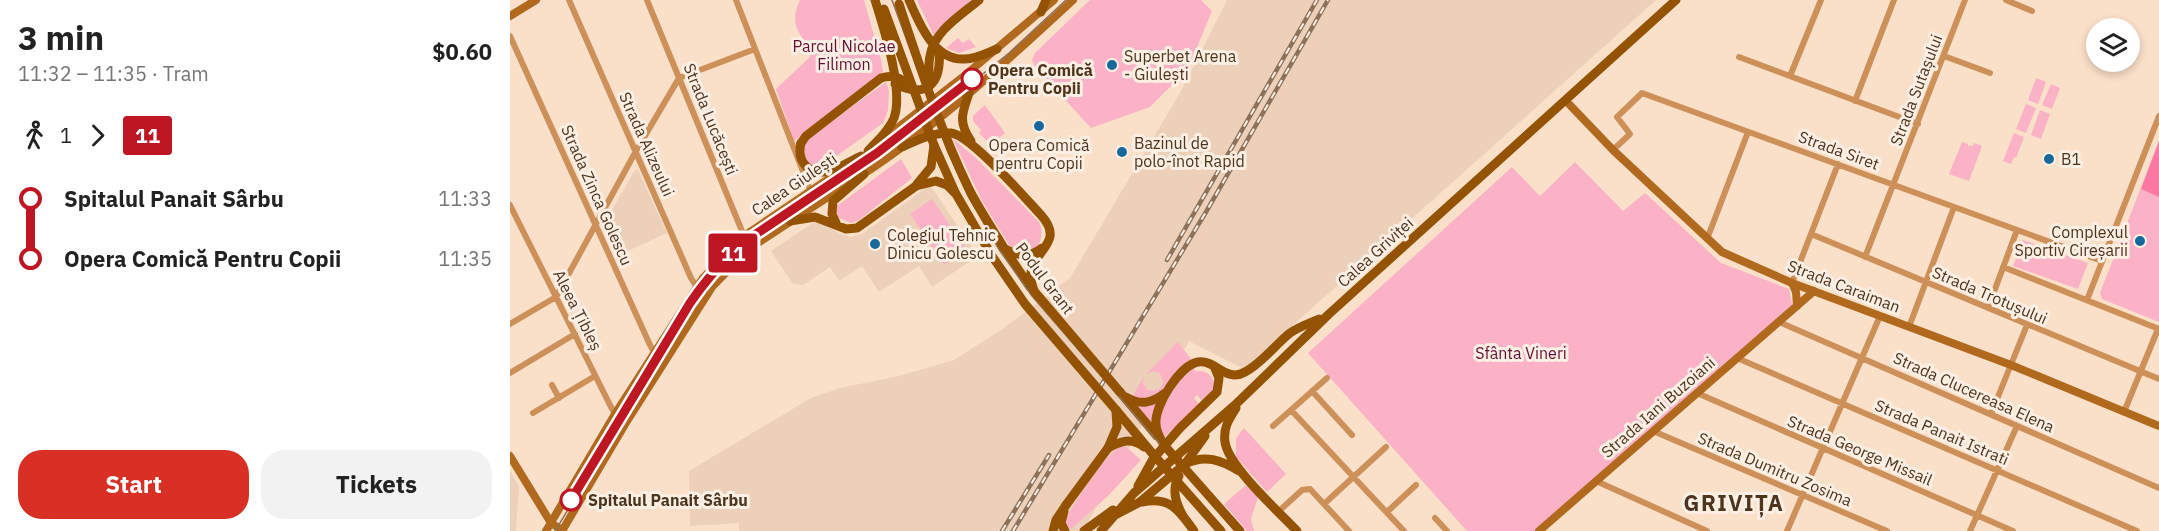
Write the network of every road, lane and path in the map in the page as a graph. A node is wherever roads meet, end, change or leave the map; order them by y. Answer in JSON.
{"nodes":[{"id":1,"x":536,"y":0,"type":"edge"},
{"id":2,"x":569,"y":0,"type":"edge"},
{"id":3,"x":647,"y":0,"type":"edge"},
{"id":4,"x":736,"y":0,"type":"edge"},
{"id":5,"x":875,"y":0,"type":"edge"},
{"id":6,"x":909,"y":0,"type":"edge"},
{"id":7,"x":979,"y":0,"type":"edge"},
{"id":8,"x":1046,"y":0,"type":"edge"},
{"id":9,"x":1054,"y":0,"type":"edge"},
{"id":10,"x":1073,"y":0,"type":"edge"},
{"id":11,"x":1676,"y":0,"type":"edge"},
{"id":12,"x":1821,"y":0,"type":"edge"},
{"id":13,"x":1894,"y":0,"type":"edge"},
{"id":14,"x":1965,"y":0,"type":"edge"},
{"id":15,"x":2006,"y":0,"type":"edge"},
{"id":16,"x":898,"y":2,"type":"edge"},
{"id":17,"x":883,"y":4,"type":"edge"},
{"id":18,"x":2032,"y":11,"type":"dead end"},
{"id":19,"x":1041,"y":12,"type":"junction"},
{"id":20,"x":510,"y":16,"type":"edge"},
{"id":21,"x":510,"y":36,"type":"edge"},
{"id":22,"x":755,"y":49,"type":"junction"},
{"id":23,"x":997,"y":49,"type":"junction"},
{"id":24,"x":939,"y":50,"type":"junction"},
{"id":25,"x":1944,"y":56,"type":"junction"},
{"id":26,"x":1739,"y":57,"type":"dead end"},
{"id":27,"x":1990,"y":73,"type":"dead end"},
{"id":28,"x":1790,"y":76,"type":"junction"},
{"id":29,"x":679,"y":78,"type":"junction"},
{"id":30,"x":895,"y":84,"type":"junction"},
{"id":31,"x":929,"y":93,"type":"junction"},
{"id":32,"x":969,"y":93,"type":"junction"},
{"id":33,"x":917,"y":101,"type":"junction"},
{"id":34,"x":1566,"y":101,"type":"junction"},
{"id":35,"x":1855,"y":101,"type":"junction"},
{"id":36,"x":2159,"y":116,"type":"edge"},
{"id":37,"x":1918,"y":124,"type":"junction"},
{"id":38,"x":1748,"y":132,"type":"junction"},
{"id":39,"x":934,"y":145,"type":"junction"},
{"id":40,"x":902,"y":147,"type":"junction"},
{"id":41,"x":976,"y":148,"type":"junction"},
{"id":42,"x":1613,"y":150,"type":"junction"},
{"id":43,"x":636,"y":152,"type":"junction"},
{"id":44,"x":865,"y":154,"type":"junction"},
{"id":45,"x":1838,"y":164,"type":"junction"},
{"id":46,"x":864,"y":174,"type":"junction"},
{"id":47,"x":1894,"y":185,"type":"junction"},
{"id":48,"x":916,"y":186,"type":"junction"},
{"id":49,"x":811,"y":192,"type":"junction"},
{"id":50,"x":956,"y":194,"type":"junction"},
{"id":51,"x":510,"y":206,"type":"edge"},
{"id":52,"x":1954,"y":207,"type":"junction"},
{"id":53,"x":790,"y":221,"type":"junction"},
{"id":54,"x":596,"y":224,"type":"junction"},
{"id":55,"x":837,"y":225,"type":"junction"},
{"id":56,"x":2017,"y":230,"type":"junction"},
{"id":57,"x":1811,"y":234,"type":"junction"},
{"id":58,"x":744,"y":236,"type":"junction"},
{"id":59,"x":1707,"y":239,"type":"junction"},
{"id":60,"x":1048,"y":242,"type":"junction"},
{"id":61,"x":750,"y":248,"type":"junction"},
{"id":62,"x":1004,"y":248,"type":"junction"},
{"id":63,"x":1865,"y":257,"type":"junction"},
{"id":64,"x":2102,"y":261,"type":"junction"},
{"id":65,"x":2003,"y":267,"type":"junction"},
{"id":66,"x":1926,"y":282,"type":"junction"},
{"id":67,"x":1792,"y":283,"type":"junction"},
{"id":68,"x":696,"y":286,"type":"junction"},
{"id":69,"x":1034,"y":291,"type":"junction"},
{"id":70,"x":1814,"y":291,"type":"junction"},
{"id":71,"x":706,"y":295,"type":"junction"},
{"id":72,"x":556,"y":297,"type":"junction"},
{"id":73,"x":2086,"y":300,"type":"junction"},
{"id":74,"x":1797,"y":306,"type":"junction"},
{"id":75,"x":1988,"y":308,"type":"junction"},
{"id":76,"x":1329,"y":314,"type":"junction"},
{"id":77,"x":1880,"y":316,"type":"junction"},
{"id":78,"x":511,"y":321,"type":"edge"},
{"id":79,"x":1779,"y":322,"type":"junction"},
{"id":80,"x":2027,"y":325,"type":"junction"},
{"id":81,"x":1909,"y":327,"type":"junction"},
{"id":82,"x":2158,"y":329,"type":"edge"},
{"id":83,"x":574,"y":334,"type":"junction"},
{"id":84,"x":654,"y":352,"type":"junction"},
{"id":85,"x":1862,"y":357,"type":"junction"},
{"id":86,"x":1737,"y":358,"type":"junction"},
{"id":87,"x":666,"y":360,"type":"junction"},
{"id":88,"x":2011,"y":365,"type":"junction"},
{"id":89,"x":1214,"y":366,"type":"junction"},
{"id":90,"x":2141,"y":371,"type":"junction"},
{"id":91,"x":510,"y":373,"type":"edge"},
{"id":92,"x":596,"y":376,"type":"junction"},
{"id":93,"x":1327,"y":378,"type":"dead end"},
{"id":94,"x":2159,"y":379,"type":"edge"},
{"id":95,"x":552,"y":385,"type":"dead end"},
{"id":96,"x":1169,"y":390,"type":"junction"},
{"id":97,"x":1312,"y":391,"type":"junction"},
{"id":98,"x":1120,"y":392,"type":"junction"},
{"id":99,"x":1697,"y":393,"type":"junction"},
{"id":100,"x":1246,"y":394,"type":"junction"},
{"id":101,"x":559,"y":398,"type":"junction"},
{"id":102,"x":1842,"y":403,"type":"junction"},
{"id":103,"x":1116,"y":410,"type":"junction"},
{"id":104,"x":1291,"y":410,"type":"junction"},
{"id":105,"x":2124,"y":412,"type":"junction"},
{"id":106,"x":533,"y":413,"type":"dead end"},
{"id":107,"x":615,"y":414,"type":"junction"},
{"id":108,"x":1991,"y":414,"type":"junction"},
{"id":109,"x":627,"y":421,"type":"junction"},
{"id":110,"x":1216,"y":421,"type":"junction"},
{"id":111,"x":1273,"y":426,"type":"dead end"},
{"id":112,"x":2017,"y":426,"type":"junction"},
{"id":113,"x":2159,"y":426,"type":"edge"},
{"id":114,"x":1653,"y":431,"type":"junction"},
{"id":115,"x":1352,"y":435,"type":"dead end"},
{"id":116,"x":1164,"y":445,"type":"junction"},
{"id":117,"x":1386,"y":447,"type":"dead end"},
{"id":118,"x":1108,"y":448,"type":"junction"},
{"id":119,"x":1824,"y":449,"type":"junction"},
{"id":120,"x":1152,"y":453,"type":"junction"},
{"id":121,"x":510,"y":456,"type":"edge"},
{"id":122,"x":1185,"y":464,"type":"junction"},
{"id":123,"x":1997,"y":470,"type":"junction"},
{"id":124,"x":1243,"y":474,"type":"junction"},
{"id":125,"x":1354,"y":478,"type":"junction"},
{"id":126,"x":1596,"y":481,"type":"junction"},
{"id":127,"x":1416,"y":484,"type":"dead end"},
{"id":128,"x":2159,"y":488,"type":"edge"},
{"id":129,"x":1130,"y":496,"type":"junction"},
{"id":130,"x":1803,"y":496,"type":"junction"},
{"id":131,"x":1140,"y":502,"type":"junction"},
{"id":132,"x":1324,"y":504,"type":"junction"},
{"id":133,"x":1066,"y":505,"type":"junction"},
{"id":134,"x":1278,"y":512,"type":"junction"},
{"id":135,"x":1387,"y":512,"type":"junction"},
{"id":136,"x":1977,"y":515,"type":"junction"},
{"id":137,"x":1183,"y":516,"type":"junction"},
{"id":138,"x":1112,"y":517,"type":"junction"},
{"id":139,"x":1435,"y":518,"type":"dead end"},
{"id":140,"x":548,"y":527,"type":"edge"},
{"id":141,"x":562,"y":531,"type":"edge"},
{"id":142,"x":1053,"y":531,"type":"edge"},
{"id":143,"x":1065,"y":531,"type":"edge"},
{"id":144,"x":1084,"y":531,"type":"edge"},
{"id":145,"x":1101,"y":531,"type":"edge"},
{"id":146,"x":1194,"y":531,"type":"edge"},
{"id":147,"x":1221,"y":531,"type":"edge"},
{"id":148,"x":1240,"y":531,"type":"edge"},
{"id":149,"x":1297,"y":531,"type":"edge"},
{"id":150,"x":1349,"y":531,"type":"edge"},
{"id":151,"x":1404,"y":531,"type":"edge"},
{"id":152,"x":1447,"y":531,"type":"edge"},
{"id":153,"x":1539,"y":531,"type":"edge"},
{"id":154,"x":1707,"y":531,"type":"edge"},
{"id":155,"x":1787,"y":531,"type":"edge"},
{"id":156,"x":1887,"y":531,"type":"edge"},
{"id":157,"x":1970,"y":531,"type":"edge"},
{"id":158,"x":2013,"y":531,"type":"edge"},
{"id":159,"x":2137,"y":531,"type":"edge"}],
"edges":[{"from":1,"to":20,"type":"main road"},
{"from":2,"to":43,"type":"street","name":"Strada Alizeului"},
{"from":3,"to":29,"type":"street","name":"Strada Lucăcești"},
{"from":4,"to":22,"type":"street"},
{"from":5,"to":30,"type":"main road"},
{"from":6,"to":24,"type":"main road"},
{"from":7,"to":31,"type":"main road","bridge":true},
{"from":8,"to":19,"type":"main road"},
{"from":9,"to":19,"type":"main road","name":"Calea Giulești"},
{"from":10,"to":32,"type":"main road","name":"Calea Giulești"},
{"from":11,"to":34,"type":"main road","name":"Calea Griviței"},
{"from":12,"to":28,"type":"street"},
{"from":13,"to":35,"type":"street"},
{"from":14,"to":25,"type":"street","name":"Strada Sutașului"},
{"from":15,"to":18,"type":"street"},
{"from":16,"to":31,"type":"main road","name":"Podul Grant","bridge":true},
{"from":17,"to":33,"type":"main road","name":"Podul Grant","bridge":true},
{"from":19,"to":23,"type":"main road","name":"Calea Giulești"},
{"from":21,"to":54,"type":"street","name":"Strada Zinca Golescu"},
{"from":22,"to":29,"type":"street"},
{"from":22,"to":49,"type":"street"},
{"from":23,"to":24,"type":"main road"},
{"from":23,"to":44,"type":"main road","name":"Calea Giulești"},
{"from":24,"to":30,"type":"main road"},
{"from":25,"to":27,"type":"street"},
{"from":25,"to":37,"type":"street","name":"Strada Sutașului"},
{"from":26,"to":28,"type":"street"},
{"from":28,"to":35,"type":"street"},
{"from":29,"to":43,"type":"street"},
{"from":29,"to":58,"type":"street","name":"Strada Lucăcești"},
{"from":30,"to":44,"type":"main road"},
{"from":31,"to":62,"type":"main road","name":"Podul Grant","bridge":true},
{"from":32,"to":40,"type":"main road","name":"Calea Giulești"},
{"from":32,"to":41,"type":"main road"},
{"from":33,"to":39,"type":"main road","name":"Podul Grant","bridge":true},
{"from":33,"to":44,"type":"main road","bridge":true},
{"from":34,"to":42,"type":"main road","name":"Strada Caraiman"},
{"from":34,"to":76,"type":"main road","name":"Calea Griviței"},
{"from":35,"to":37,"type":"street"},
{"from":36,"to":64,"type":"street"},
{"from":37,"to":47,"type":"street","name":"Strada Sutașului"},
{"from":38,"to":42,"type":"street","name":"Strada Siret"},
{"from":38,"to":45,"type":"street","name":"Strada Siret"},
{"from":38,"to":59,"type":"street"},
{"from":39,"to":48,"type":"main road","bridge":true},
{"from":39,"to":50,"type":"main road","name":"Podul Grant","bridge":true},
{"from":40,"to":41,"type":"main road"},
{"from":40,"to":46,"type":"main road","name":"Calea Giulești"},
{"from":41,"to":60,"type":"main road"},
{"from":42,"to":59,"type":"main road","name":"Strada Caraiman"},
{"from":43,"to":54,"type":"street"},
{"from":43,"to":68,"type":"street","name":"Strada Alizeului"},
{"from":44,"to":49,"type":"main road","name":"Calea Giulești"},
{"from":45,"to":47,"type":"street","name":"Strada Siret"},
{"from":45,"to":57,"type":"street"},
{"from":46,"to":53,"type":"main road","name":"Calea Giulești"},
{"from":46,"to":55,"type":"main road"},
{"from":47,"to":52,"type":"street","name":"Strada Siret"},
{"from":47,"to":63,"type":"street","name":"Strada Sutașului"},
{"from":48,"to":50,"type":"main road","bridge":true},
{"from":48,"to":55,"type":"main road"},
{"from":49,"to":58,"type":"main road","name":"Calea Giulești"},
{"from":50,"to":103,"type":"main road","name":"Podul Grant","bridge":true},
{"from":51,"to":72,"type":"street","name":"Aleea Țibleș"},
{"from":52,"to":56,"type":"street","name":"Strada Siret"},
{"from":52,"to":66,"type":"street"},
{"from":53,"to":55,"type":"main road"},
{"from":53,"to":61,"type":"main road","name":"Calea Giulești"},
{"from":54,"to":72,"type":"street"},
{"from":54,"to":84,"type":"street","name":"Strada Zinca Golescu"},
{"from":56,"to":64,"type":"street","name":"Strada Siret"},
{"from":56,"to":65,"type":"street"},
{"from":57,"to":63,"type":"street","name":"Strada Trotușului"},
{"from":57,"to":67,"type":"street"},
{"from":58,"to":61,"type":"street","name":"Strada Lucăcești"},
{"from":58,"to":68,"type":"main road","name":"Calea Giulești"},
{"from":59,"to":67,"type":"main road","name":"Strada Caraiman"},
{"from":60,"to":62,"type":"main road"},
{"from":60,"to":69,"type":"main road"},
{"from":61,"to":71,"type":"main road","name":"Calea Giulești"},
{"from":62,"to":69,"type":"main road","name":"Podul Grant"},
{"from":63,"to":66,"type":"street","name":"Strada Trotușului"},
{"from":64,"to":73,"type":"street"},
{"from":65,"to":73,"type":"street"},
{"from":65,"to":75,"type":"street"},
{"from":66,"to":75,"type":"street","name":"Strada Trotușului"},
{"from":66,"to":81,"type":"street"},
{"from":67,"to":70,"type":"main road","name":"Strada Caraiman"},
{"from":67,"to":74,"type":"main road"},
{"from":68,"to":71,"type":"street","name":"Strada Alizeului"},
{"from":68,"to":84,"type":"main road","name":"Calea Giulești"},
{"from":69,"to":98,"type":"main road","name":"Podul Grant","bridge":true},
{"from":70,"to":74,"type":"main road","name":"Strada Iani Buzoiani"},
{"from":70,"to":77,"type":"main road","name":"Strada Caraiman"},
{"from":71,"to":87,"type":"main road","name":"Calea Giulești"},
{"from":72,"to":78,"type":"street"},
{"from":72,"to":83,"type":"street","name":"Aleea Țibleș"},
{"from":73,"to":82,"type":"street"},
{"from":74,"to":79,"type":"main road","name":"Strada Iani Buzoiani"},
{"from":75,"to":80,"type":"street","name":"Strada Trotușului"},
{"from":76,"to":89,"type":"main road"},
{"from":76,"to":100,"type":"main road","name":"Calea Griviței"},
{"from":77,"to":81,"type":"main road","name":"Strada Caraiman"},
{"from":77,"to":85,"type":"street"},
{"from":79,"to":85,"type":"street","name":"Strada Clucereasa Elena"},
{"from":79,"to":86,"type":"main road","name":"Strada Iani Buzoiani"},
{"from":80,"to":88,"type":"street"},
{"from":80,"to":90,"type":"street","name":"Strada Trotușului"},
{"from":81,"to":88,"type":"main road","name":"Strada Caraiman"},
{"from":82,"to":90,"type":"street"},
{"from":83,"to":91,"type":"street"},
{"from":83,"to":92,"type":"street","name":"Aleea Țibleș"},
{"from":84,"to":87,"type":"street"},
{"from":84,"to":107,"type":"main road","name":"Calea Giulești"},
{"from":85,"to":102,"type":"street"},
{"from":85,"to":108,"type":"street","name":"Strada Clucereasa Elena"},
{"from":86,"to":99,"type":"main road","name":"Strada Iani Buzoiani"},
{"from":86,"to":102,"type":"street","name":"Strada Panait Istrati"},
{"from":87,"to":109,"type":"main road","name":"Calea Giulești"},
{"from":88,"to":105,"type":"main road","name":"Strada Caraiman"},
{"from":88,"to":108,"type":"street"},
{"from":89,"to":96,"type":"main road"},
{"from":89,"to":129,"type":"main road"},
{"from":90,"to":94,"type":"street","name":"Strada Trotușului"},
{"from":90,"to":105,"type":"street"},
{"from":92,"to":101,"type":"street"},
{"from":92,"to":107,"type":"street","name":"Aleea Țibleș"},
{"from":93,"to":97,"type":"street"},
{"from":95,"to":101,"type":"street"},
{"from":96,"to":98,"type":"main road"},
{"from":96,"to":116,"type":"main road"},
{"from":97,"to":104,"type":"street"},
{"from":97,"to":115,"type":"street"},
{"from":98,"to":116,"type":"main road","name":"Podul Grant"},
{"from":99,"to":114,"type":"main road","name":"Strada Iani Buzoiani"},
{"from":99,"to":119,"type":"street","name":"Strada George Missail"},
{"from":100,"to":110,"type":"main road","name":"Calea Griviței"},
{"from":100,"to":124,"type":"main road"},
{"from":101,"to":106,"type":"street"},
{"from":102,"to":119,"type":"street"},
{"from":102,"to":123,"type":"street","name":"Strada Panait Istrati"},
{"from":103,"to":118,"type":"main road"},
{"from":103,"to":120,"type":"main road","name":"Podul Grant"},
{"from":104,"to":111,"type":"street"},
{"from":104,"to":125,"type":"street"},
{"from":105,"to":113,"type":"main road","name":"Strada Caraiman"},
{"from":107,"to":109,"type":"street"},
{"from":107,"to":140,"type":"main road","name":"Calea Giulești"},
{"from":108,"to":112,"type":"street","name":"Strada Clucereasa Elena"},
{"from":109,"to":141,"type":"main road","name":"Calea Giulești"},
{"from":110,"to":122,"type":"main road"},
{"from":110,"to":129,"type":"main road","name":"Calea Griviței"},
{"from":112,"to":123,"type":"street"},
{"from":112,"to":128,"type":"street","name":"Strada Clucereasa Elena"},
{"from":114,"to":126,"type":"main road","name":"Strada Iani Buzoiani"},
{"from":114,"to":130,"type":"street","name":"Strada Dumitru Zosima"},
{"from":116,"to":148,"type":"main road","name":"Podul Grant","bridge":true},
{"from":117,"to":125,"type":"street"},
{"from":118,"to":120,"type":"main road"},
{"from":118,"to":133,"type":"main road","bridge":true},
{"from":119,"to":130,"type":"street"},
{"from":119,"to":136,"type":"street","name":"Strada George Missail"},
{"from":120,"to":147,"type":"main road","name":"Podul Grant","bridge":true},
{"from":121,"to":140,"type":"main road"},
{"from":122,"to":124,"type":"main road"},
{"from":122,"to":131,"type":"main road"},
{"from":122,"to":137,"type":"main road"},
{"from":123,"to":136,"type":"street"},
{"from":123,"to":159,"type":"street","name":"Strada Panait Istrati"},
{"from":124,"to":134,"type":"main road"},
{"from":125,"to":132,"type":"street"},
{"from":125,"to":135,"type":"street"},
{"from":126,"to":153,"type":"main road","name":"Strada Iani Buzoiani"},
{"from":126,"to":154,"type":"street"},
{"from":127,"to":135,"type":"street"},
{"from":129,"to":138,"type":"main road","name":"Calea Griviței"},
{"from":129,"to":144,"type":"main road"},
{"from":130,"to":155,"type":"street"},
{"from":130,"to":156,"type":"street","name":"Strada Dumitru Zosima"},
{"from":131,"to":137,"type":"main road"},
{"from":131,"to":138,"type":"main road"},
{"from":132,"to":134,"type":"street"},
{"from":132,"to":150,"type":"street"},
{"from":133,"to":142,"type":"main road"},
{"from":133,"to":143,"type":"main road"},
{"from":134,"to":149,"type":"main road"},
{"from":135,"to":151,"type":"street"},
{"from":136,"to":157,"type":"street"},
{"from":136,"to":158,"type":"street","name":"Strada George Missail"},
{"from":137,"to":146,"type":"main road"},
{"from":138,"to":145,"type":"main road","name":"Calea Griviței"},
{"from":139,"to":152,"type":"street"},
{"from":140,"to":141,"type":"main road"}]}
